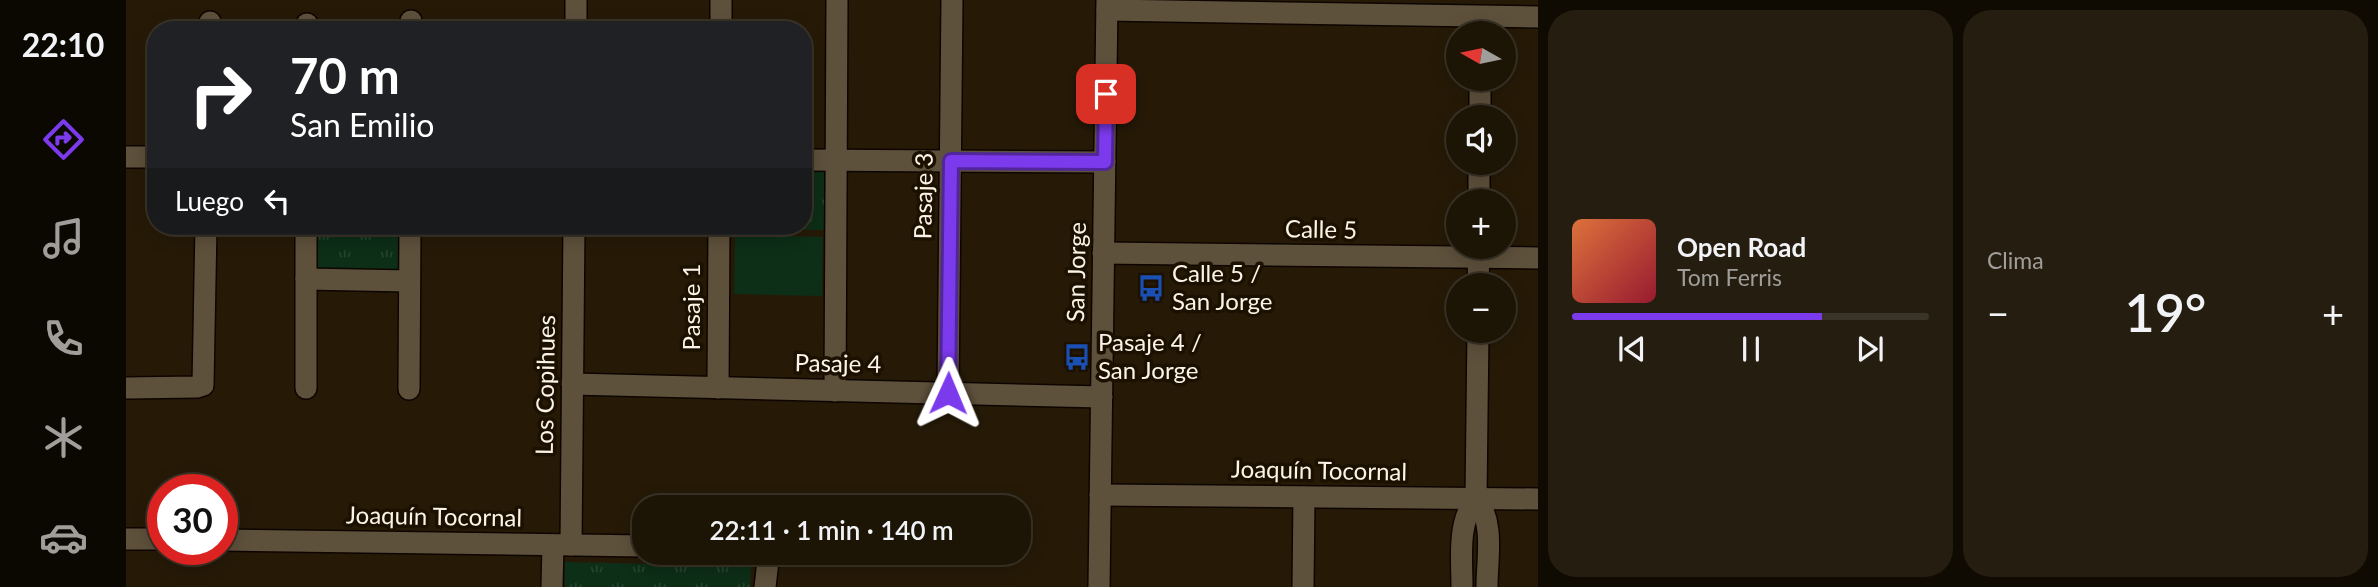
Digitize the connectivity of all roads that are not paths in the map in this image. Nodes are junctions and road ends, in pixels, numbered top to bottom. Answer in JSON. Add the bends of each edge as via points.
{"nodes":[{"id":1,"x":576,"y":0,"type":"edge"},
{"id":2,"x":721,"y":0,"type":"edge"},
{"id":3,"x":837,"y":0,"type":"edge"},
{"id":4,"x":952,"y":0,"type":"edge"},
{"id":5,"x":1107,"y":5,"type":"edge"},
{"id":6,"x":1481,"y":17,"type":"edge"},
{"id":7,"x":1538,"y":17,"type":"edge"},
{"id":8,"x":576,"y":21,"type":"edge"},
{"id":9,"x":721,"y":21,"type":"edge"},
{"id":10,"x":126,"y":157,"type":"edge"},
{"id":11,"x":147,"y":157,"type":"edge"},
{"id":12,"x":812,"y":160,"type":"edge"},
{"id":13,"x":836,"y":160,"type":"junction"},
{"id":14,"x":951,"y":161,"type":"junction"},
{"id":15,"x":1105,"y":162,"type":"junction"},
{"id":16,"x":206,"y":235,"type":"edge"},
{"id":17,"x":306,"y":235,"type":"edge"},
{"id":18,"x":410,"y":235,"type":"edge"},
{"id":19,"x":574,"y":235,"type":"edge"},
{"id":20,"x":719,"y":235,"type":"edge"},
{"id":21,"x":1446,"y":252,"type":"edge"},
{"id":22,"x":1104,"y":253,"type":"junction"},
{"id":23,"x":1516,"y":256,"type":"edge"},
{"id":24,"x":1538,"y":258,"type":"edge"},
{"id":25,"x":306,"y":279,"type":"junction"},
{"id":26,"x":409,"y":281,"type":"junction"},
{"id":27,"x":1478,"y":343,"type":"edge"},
{"id":28,"x":572,"y":384,"type":"junction"},
{"id":29,"x":126,"y":388,"type":"edge"},
{"id":30,"x":306,"y":388,"type":"dead end"},
{"id":31,"x":718,"y":388,"type":"junction"},
{"id":32,"x":409,"y":389,"type":"dead end"},
{"id":33,"x":835,"y":391,"type":"junction"},
{"id":34,"x":948,"y":393,"type":"junction"},
{"id":35,"x":1102,"y":397,"type":"junction"},
{"id":36,"x":1100,"y":495,"type":"junction"},
{"id":37,"x":1304,"y":497,"type":"junction"},
{"id":38,"x":1476,"y":498,"type":"junction"},
{"id":39,"x":1538,"y":499,"type":"edge"},
{"id":40,"x":126,"y":538,"type":"edge"},
{"id":41,"x":147,"y":539,"type":"edge"},
{"id":42,"x":238,"y":540,"type":"edge"},
{"id":43,"x":562,"y":545,"type":"junction"},
{"id":44,"x":632,"y":546,"type":"edge"},
{"id":45,"x":768,"y":565,"type":"edge"},
{"id":46,"x":552,"y":587,"type":"edge"},
{"id":47,"x":765,"y":587,"type":"edge"},
{"id":48,"x":1099,"y":587,"type":"edge"},
{"id":49,"x":1303,"y":587,"type":"edge"},
{"id":50,"x":1462,"y":587,"type":"edge"},
{"id":51,"x":1487,"y":587,"type":"edge"}],
"edges":[{"from":1,"to":8,"type":"street"},
{"from":2,"to":9,"type":"street"},
{"from":3,"to":13,"type":"street"},
{"from":4,"to":14,"type":"street","name":"Pasaje 3"},
{"from":5,"to":6,"type":"street"},
{"from":5,"to":15,"type":"street","name":"San Jorge"},
{"from":6,"to":7,"type":"street"},
{"from":10,"to":11,"type":"street"},
{"from":12,"to":13,"type":"street"},
{"from":13,"to":14,"type":"street"},
{"from":13,"to":33,"type":"street"},
{"from":14,"to":15,"type":"street"},
{"from":14,"to":34,"type":"street","name":"Pasaje 3"},
{"from":15,"to":22,"type":"street","name":"San Jorge"},
{"from":16,"to":29,"type":"street","via":[[203,385]]},
{"from":17,"to":25,"type":"street"},
{"from":18,"to":26,"type":"street"},
{"from":19,"to":28,"type":"street","name":"Los Copihues"},
{"from":20,"to":31,"type":"street","name":"Pasaje 1"},
{"from":21,"to":22,"type":"street","name":"Calle 5"},
{"from":22,"to":35,"type":"street","name":"San Jorge"},
{"from":23,"to":24,"type":"street","name":"Calle 5"},
{"from":25,"to":26,"type":"street"},
{"from":25,"to":30,"type":"street"},
{"from":26,"to":32,"type":"street"},
{"from":27,"to":38,"type":"street"},
{"from":28,"to":31,"type":"street","name":"Pasaje 4"},
{"from":28,"to":43,"type":"street","name":"Los Copihues"},
{"from":31,"to":33,"type":"street","name":"Pasaje 4"},
{"from":33,"to":34,"type":"street","name":"Pasaje 4"},
{"from":34,"to":35,"type":"street","name":"Pasaje 4"},
{"from":35,"to":36,"type":"street","name":"San Jorge"},
{"from":36,"to":37,"type":"street","name":"Joaquín Tocornal"},
{"from":36,"to":48,"type":"street","name":"San Jorge"},
{"from":37,"to":38,"type":"street","name":"Joaquín Tocornal"},
{"from":37,"to":49,"type":"street"},
{"from":38,"to":39,"type":"street","name":"Joaquín Tocornal"},
{"from":38,"to":50,"type":"street","via":[[1463,530]]},
{"from":38,"to":51,"type":"street","via":[[1487,520]]},
{"from":40,"to":41,"type":"street"},
{"from":42,"to":43,"type":"street","name":"Joaquín Tocornal"},
{"from":43,"to":44,"type":"street","name":"Joaquín Tocornal"},
{"from":43,"to":46,"type":"street","name":"Los Copihues"},
{"from":45,"to":47,"type":"street"}]}
